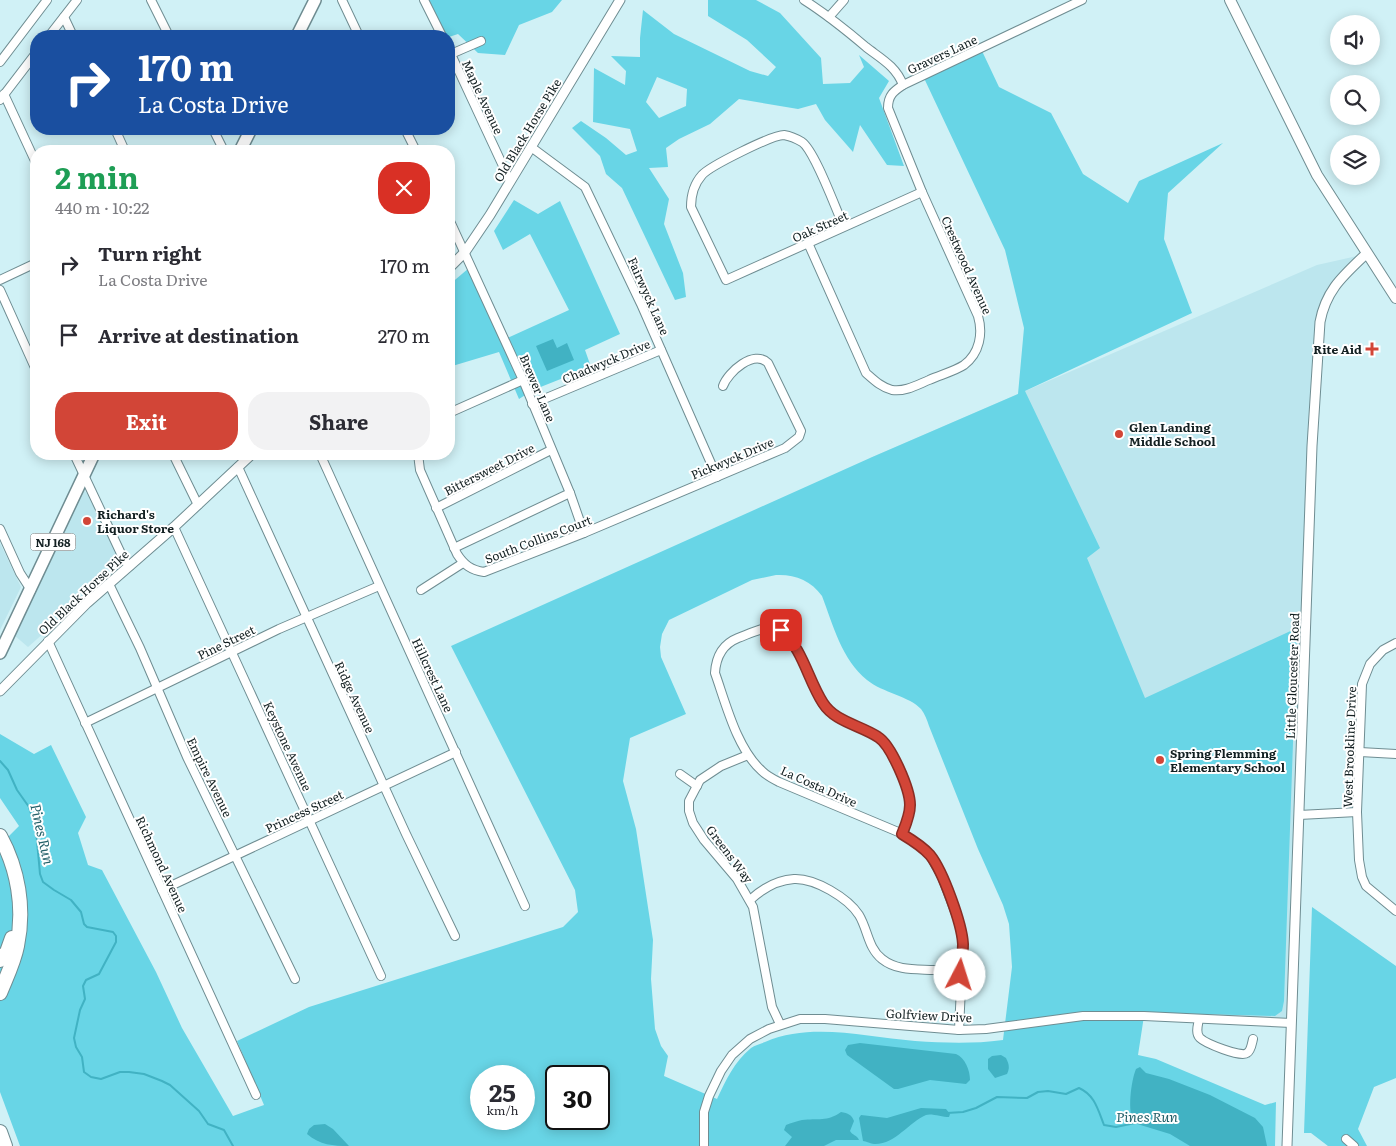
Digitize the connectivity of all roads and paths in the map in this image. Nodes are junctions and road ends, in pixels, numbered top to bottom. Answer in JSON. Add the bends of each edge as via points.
{"nodes":[{"id":1,"x":47,"y":0,"type":"edge"},
{"id":2,"x":77,"y":0,"type":"edge"},
{"id":3,"x":151,"y":0,"type":"edge"},
{"id":4,"x":315,"y":0,"type":"edge"},
{"id":5,"x":342,"y":0,"type":"edge"},
{"id":6,"x":424,"y":0,"type":"edge"},
{"id":7,"x":620,"y":0,"type":"edge"},
{"id":8,"x":804,"y":0,"type":"edge"},
{"id":9,"x":844,"y":0,"type":"edge"},
{"id":10,"x":1082,"y":0,"type":"edge"},
{"id":11,"x":1230,"y":0,"type":"edge"},
{"id":12,"x":829,"y":16,"type":"junction"},
{"id":13,"x":64,"y":17,"type":"junction"},
{"id":14,"x":54,"y":30,"type":"edge"},
{"id":15,"x":70,"y":30,"type":"edge"},
{"id":16,"x":166,"y":30,"type":"edge"},
{"id":17,"x":300,"y":30,"type":"edge"},
{"id":18,"x":357,"y":30,"type":"edge"},
{"id":19,"x":439,"y":30,"type":"edge"},
{"id":20,"x":481,"y":41,"type":"dead end"},
{"id":21,"x":455,"y":50,"type":"edge"},
{"id":22,"x":30,"y":61,"type":"edge"},
{"id":23,"x":0,"y":62,"type":"edge"},
{"id":24,"x":455,"y":63,"type":"edge"},
{"id":25,"x":903,"y":84,"type":"junction"},
{"id":26,"x":2,"y":97,"type":"edge"},
{"id":27,"x":531,"y":147,"type":"junction"},
{"id":28,"x":30,"y":151,"type":"edge"},
{"id":29,"x":510,"y":181,"type":"junction"},
{"id":30,"x":922,"y":192,"type":"junction"},
{"id":31,"x":844,"y":227,"type":"junction"},
{"id":32,"x":455,"y":231,"type":"edge"},
{"id":33,"x":808,"y":243,"type":"junction"},
{"id":34,"x":465,"y":252,"type":"junction"},
{"id":35,"x":1366,"y":254,"type":"junction"},
{"id":36,"x":455,"y":262,"type":"edge"},
{"id":37,"x":30,"y":265,"type":"edge"},
{"id":38,"x":0,"y":280,"type":"edge"},
{"id":39,"x":0,"y":290,"type":"edge"},
{"id":40,"x":1396,"y":298,"type":"edge"},
{"id":41,"x":661,"y":350,"type":"junction"},
{"id":42,"x":30,"y":357,"type":"edge"},
{"id":43,"x":523,"y":380,"type":"junction"},
{"id":44,"x":723,"y":386,"type":"dead end"},
{"id":45,"x":532,"y":404,"type":"junction"},
{"id":46,"x":455,"y":410,"type":"edge"},
{"id":47,"x":551,"y":450,"type":"junction"},
{"id":48,"x":77,"y":460,"type":"edge"},
{"id":49,"x":91,"y":460,"type":"edge"},
{"id":50,"x":176,"y":460,"type":"edge"},
{"id":51,"x":246,"y":460,"type":"edge"},
{"id":52,"x":323,"y":460,"type":"edge"},
{"id":53,"x":419,"y":460,"type":"edge"},
{"id":54,"x":238,"y":467,"type":"junction"},
{"id":55,"x":84,"y":476,"type":"junction"},
{"id":56,"x":717,"y":477,"type":"junction"},
{"id":57,"x":570,"y":493,"type":"junction"},
{"id":58,"x":668,"y":498,"type":"joint"},
{"id":59,"x":198,"y":504,"type":"junction"},
{"id":60,"x":436,"y":508,"type":"junction"},
{"id":61,"x":174,"y":526,"type":"junction"},
{"id":62,"x":0,"y":529,"type":"edge"},
{"id":63,"x":584,"y":534,"type":"junction"},
{"id":64,"x":454,"y":548,"type":"junction"},
{"id":65,"x":463,"y":563,"type":"junction"},
{"id":66,"x":130,"y":566,"type":"junction"},
{"id":67,"x":109,"y":584,"type":"junction"},
{"id":68,"x":379,"y":586,"type":"junction"},
{"id":69,"x":31,"y":590,"type":"junction"},
{"id":70,"x":421,"y":590,"type":"dead end"},
{"id":71,"x":306,"y":618,"type":"junction"},
{"id":72,"x":48,"y":641,"type":"junction"},
{"id":73,"x":1396,"y":643,"type":"edge"},
{"id":74,"x":232,"y":651,"type":"junction"},
{"id":75,"x":0,"y":653,"type":"edge"},
{"id":76,"x":157,"y":688,"type":"junction"},
{"id":77,"x":0,"y":691,"type":"edge"},
{"id":78,"x":85,"y":723,"type":"junction"},
{"id":79,"x":456,"y":752,"type":"junction"},
{"id":80,"x":1360,"y":752,"type":"junction"},
{"id":81,"x":1396,"y":754,"type":"edge"},
{"id":82,"x":748,"y":755,"type":"junction"},
{"id":83,"x":680,"y":774,"type":"dead end"},
{"id":84,"x":697,"y":786,"type":"junction"},
{"id":85,"x":384,"y":787,"type":"junction"},
{"id":86,"x":1357,"y":812,"type":"junction"},
{"id":87,"x":1299,"y":815,"type":"junction"},
{"id":88,"x":310,"y":820,"type":"junction"},
{"id":89,"x":902,"y":834,"type":"junction"},
{"id":90,"x":0,"y":836,"type":"edge"},
{"id":91,"x":0,"y":852,"type":"edge"},
{"id":92,"x":236,"y":856,"type":"junction"},
{"id":93,"x":162,"y":890,"type":"junction"},
{"id":94,"x":750,"y":900,"type":"junction"},
{"id":95,"x":525,"y":906,"type":"dead end"},
{"id":96,"x":1396,"y":911,"type":"edge"},
{"id":97,"x":455,"y":936,"type":"dead end"},
{"id":98,"x":0,"y":960,"type":"edge"},
{"id":99,"x":960,"y":975,"type":"junction"},
{"id":100,"x":381,"y":976,"type":"dead end"},
{"id":101,"x":294,"y":979,"type":"dead end"},
{"id":102,"x":0,"y":993,"type":"edge"},
{"id":103,"x":1199,"y":1019,"type":"junction"},
{"id":104,"x":1291,"y":1023,"type":"junction"},
{"id":105,"x":780,"y":1024,"type":"junction"},
{"id":106,"x":959,"y":1030,"type":"junction"},
{"id":107,"x":1254,"y":1039,"type":"dead end"},
{"id":108,"x":256,"y":1095,"type":"dead end"},
{"id":109,"x":0,"y":1132,"type":"edge"},
{"id":110,"x":1346,"y":1139,"type":"dead end"},
{"id":111,"x":5,"y":1146,"type":"edge"},
{"id":112,"x":704,"y":1146,"type":"edge"},
{"id":113,"x":1287,"y":1146,"type":"edge"},
{"id":114,"x":1354,"y":1146,"type":"edge"}],
"edges":[{"from":1,"to":23,"type":"street"},
{"from":2,"to":13,"type":"street"},
{"from":3,"to":16,"type":"street"},
{"from":4,"to":17,"type":"main road"},
{"from":5,"to":18,"type":"street"},
{"from":6,"to":19,"type":"street"},
{"from":7,"to":27,"type":"street","name":"Old Black Horse Pike"},
{"from":8,"to":12,"type":"street","name":"Gravers Lane"},
{"from":9,"to":12,"type":"street"},
{"from":10,"to":25,"type":"street","name":"Gravers Lane"},
{"from":11,"to":35,"type":"main road","via":[[1317,175]]},
{"from":12,"to":25,"type":"street","name":"Gravers Lane","via":[[890,65]]},
{"from":13,"to":14,"type":"street"},
{"from":13,"to":15,"type":"street"},
{"from":20,"to":21,"type":"street"},
{"from":22,"to":26,"type":"street"},
{"from":24,"to":29,"type":"street","name":"Maple Avenue"},
{"from":25,"to":30,"type":"street","name":"Crestwood Avenue","via":[[891,94],[888,108]]},
{"from":26,"to":28,"type":"street"},
{"from":27,"to":29,"type":"street","name":"Old Black Horse Pike"},
{"from":27,"to":41,"type":"street","name":"Fairwyck Lane","via":[[585,187]]},
{"from":29,"to":34,"type":"street","name":"Old Black Horse Pike"},
{"from":30,"to":31,"type":"street","name":"Oak Street"},
{"from":30,"to":33,"type":"street","name":"Crestwood Avenue","via":[[982,329],[974,355],[964,365],[908,389],[894,390],[881,386],[866,373]]},
{"from":31,"to":33,"type":"street","name":"Oak Street"},
{"from":31,"to":33,"type":"street","name":"Oak Street","via":[[814,159],[804,143],[793,137],[771,138],[702,175],[691,197],[691,207],[726,280]]},
{"from":32,"to":34,"type":"street","name":"Brewer Lane"},
{"from":34,"to":36,"type":"street","name":"Old Black Horse Pike"},
{"from":34,"to":43,"type":"street","name":"Brewer Lane"},
{"from":35,"to":40,"type":"main road"},
{"from":35,"to":87,"type":"street","name":"Little Gloucester Road","via":[[1338,280],[1322,310],[1320,322],[1312,446]]},
{"from":37,"to":38,"type":"street"},
{"from":39,"to":42,"type":"street"},
{"from":41,"to":45,"type":"street","name":"Chadwyck Drive"},
{"from":41,"to":56,"type":"street","name":"Fairwyck Lane"},
{"from":43,"to":45,"type":"street","name":"Brewer Lane"},
{"from":43,"to":46,"type":"street"},
{"from":44,"to":56,"type":"street","name":"Pickwyck Drive","via":[[729,374],[747,361],[762,358],[768,363],[801,431],[795,442],[785,448]]},
{"from":45,"to":47,"type":"street","name":"Brewer Lane"},
{"from":47,"to":57,"type":"street","name":"Brewer Lane"},
{"from":47,"to":60,"type":"street","name":"Bittersweet Drive"},
{"from":48,"to":55,"type":"street"},
{"from":49,"to":55,"type":"main road","number":"NJ 168"},
{"from":50,"to":59,"type":"street"},
{"from":51,"to":54,"type":"street","name":"Old Black Horse Pike"},
{"from":52,"to":68,"type":"street","name":"Hillcrest Lane"},
{"from":53,"to":60,"type":"street"},
{"from":54,"to":59,"type":"street","name":"Old Black Horse Pike"},
{"from":54,"to":71,"type":"street","name":"Ridge Avenue"},
{"from":55,"to":66,"type":"street","via":[[124,560]]},
{"from":55,"to":69,"type":"main road","number":"NJ 168"},
{"from":56,"to":58,"type":"street","name":"Pickwyck Drive"},
{"from":57,"to":63,"type":"street","name":"Brewer Lane"},
{"from":57,"to":64,"type":"street"},
{"from":58,"to":63,"type":"street","name":"South Collins Court"},
{"from":59,"to":61,"type":"street","name":"Old Black Horse Pike"},
{"from":60,"to":64,"type":"street"},
{"from":61,"to":66,"type":"street","name":"Old Black Horse Pike"},
{"from":61,"to":74,"type":"street","name":"Keystone Avenue"},
{"from":62,"to":69,"type":"street"},
{"from":63,"to":65,"type":"street","name":"South Collins Court","via":[[484,572]]},
{"from":64,"to":65,"type":"street"},
{"from":65,"to":70,"type":"street"},
{"from":66,"to":67,"type":"street","name":"Old Black Horse Pike"},
{"from":67,"to":72,"type":"street","name":"Old Black Horse Pike"},
{"from":67,"to":76,"type":"street","name":"Empire Avenue"},
{"from":68,"to":71,"type":"street","name":"Pine Street"},
{"from":68,"to":79,"type":"street","name":"Hillcrest Lane"},
{"from":69,"to":75,"type":"main road","number":"NJ 168"},
{"from":71,"to":74,"type":"street","name":"Pine Street"},
{"from":71,"to":85,"type":"street","name":"Ridge Avenue"},
{"from":72,"to":77,"type":"street","name":"Old Black Horse Pike"},
{"from":72,"to":78,"type":"street","name":"Richmond Avenue"},
{"from":73,"to":80,"type":"street","name":"West Brookline Drive","via":[[1383,650],[1370,664],[1362,684]]},
{"from":74,"to":76,"type":"street","name":"Pine Street"},
{"from":74,"to":88,"type":"street","name":"Keystone Avenue"},
{"from":76,"to":78,"type":"street","name":"Pine Street"},
{"from":76,"to":92,"type":"street","name":"Empire Avenue"},
{"from":78,"to":93,"type":"street","name":"Richmond Avenue"},
{"from":79,"to":85,"type":"street","name":"Princess Street"},
{"from":79,"to":95,"type":"street","name":"Hillcrest Lane"},
{"from":80,"to":81,"type":"street"},
{"from":80,"to":86,"type":"street","name":"West Brookline Drive"},
{"from":82,"to":84,"type":"street","name":"Greens Way","via":[[721,766],[700,780]]},
{"from":82,"to":89,"type":"street","name":"La Costa Drive","via":[[762,772],[779,782]]},
{"from":82,"to":89,"type":"street","name":"La Costa Drive","via":[[715,673],[716,664],[720,651],[730,641],[773,628],[788,636],[823,704],[831,713],[879,737],[888,747],[900,770],[910,802],[910,815]]},
{"from":83,"to":84,"type":"street"},
{"from":84,"to":94,"type":"street","name":"Greens Way","via":[[689,801],[693,823]]},
{"from":85,"to":88,"type":"street","name":"Princess Street"},
{"from":85,"to":97,"type":"street","name":"Ridge Avenue"},
{"from":86,"to":87,"type":"street"},
{"from":86,"to":96,"type":"street","name":"West Brookline Drive","via":[[1362,877],[1366,886]]},
{"from":87,"to":104,"type":"street","name":"Little Gloucester Road"},
{"from":88,"to":92,"type":"street","name":"Princess Street"},
{"from":88,"to":100,"type":"street","name":"Keystone Avenue"},
{"from":89,"to":99,"type":"street","name":"La Costa Drive","via":[[924,849],[942,877],[960,925],[963,944]]},
{"from":90,"to":102,"type":"highway","via":[[18,886],[21,925],[17,947]]},
{"from":91,"to":98,"type":"highway","via":[[7,871],[14,919],[10,945]]},
{"from":92,"to":93,"type":"street","name":"Princess Street"},
{"from":92,"to":101,"type":"street","name":"Empire Avenue"},
{"from":93,"to":108,"type":"street","name":"Richmond Avenue"},
{"from":94,"to":99,"type":"street","via":[[768,886],[794,879],[819,885],[849,902],[883,960],[907,969]]},
{"from":94,"to":105,"type":"street","name":"Greens Way","via":[[772,1007]]},
{"from":99,"to":106,"type":"street","name":"La Costa Drive"},
{"from":103,"to":104,"type":"street","name":"Golfview Drive"},
{"from":103,"to":106,"type":"street","name":"Golfview Drive","via":[[1076,1016]]},
{"from":103,"to":107,"type":"street","via":[[1199,1036],[1218,1047],[1245,1054]]},
{"from":104,"to":113,"type":"street","name":"Little Gloucester Road"},
{"from":105,"to":106,"type":"street","name":"Golfview Drive","via":[[800,1019],[825,1019]]},
{"from":105,"to":112,"type":"street","name":"Golfview Drive","via":[[750,1039],[732,1055],[722,1070],[704,1112]]},
{"from":109,"to":111,"type":"highway"},
{"from":110,"to":114,"type":"street"}]}
